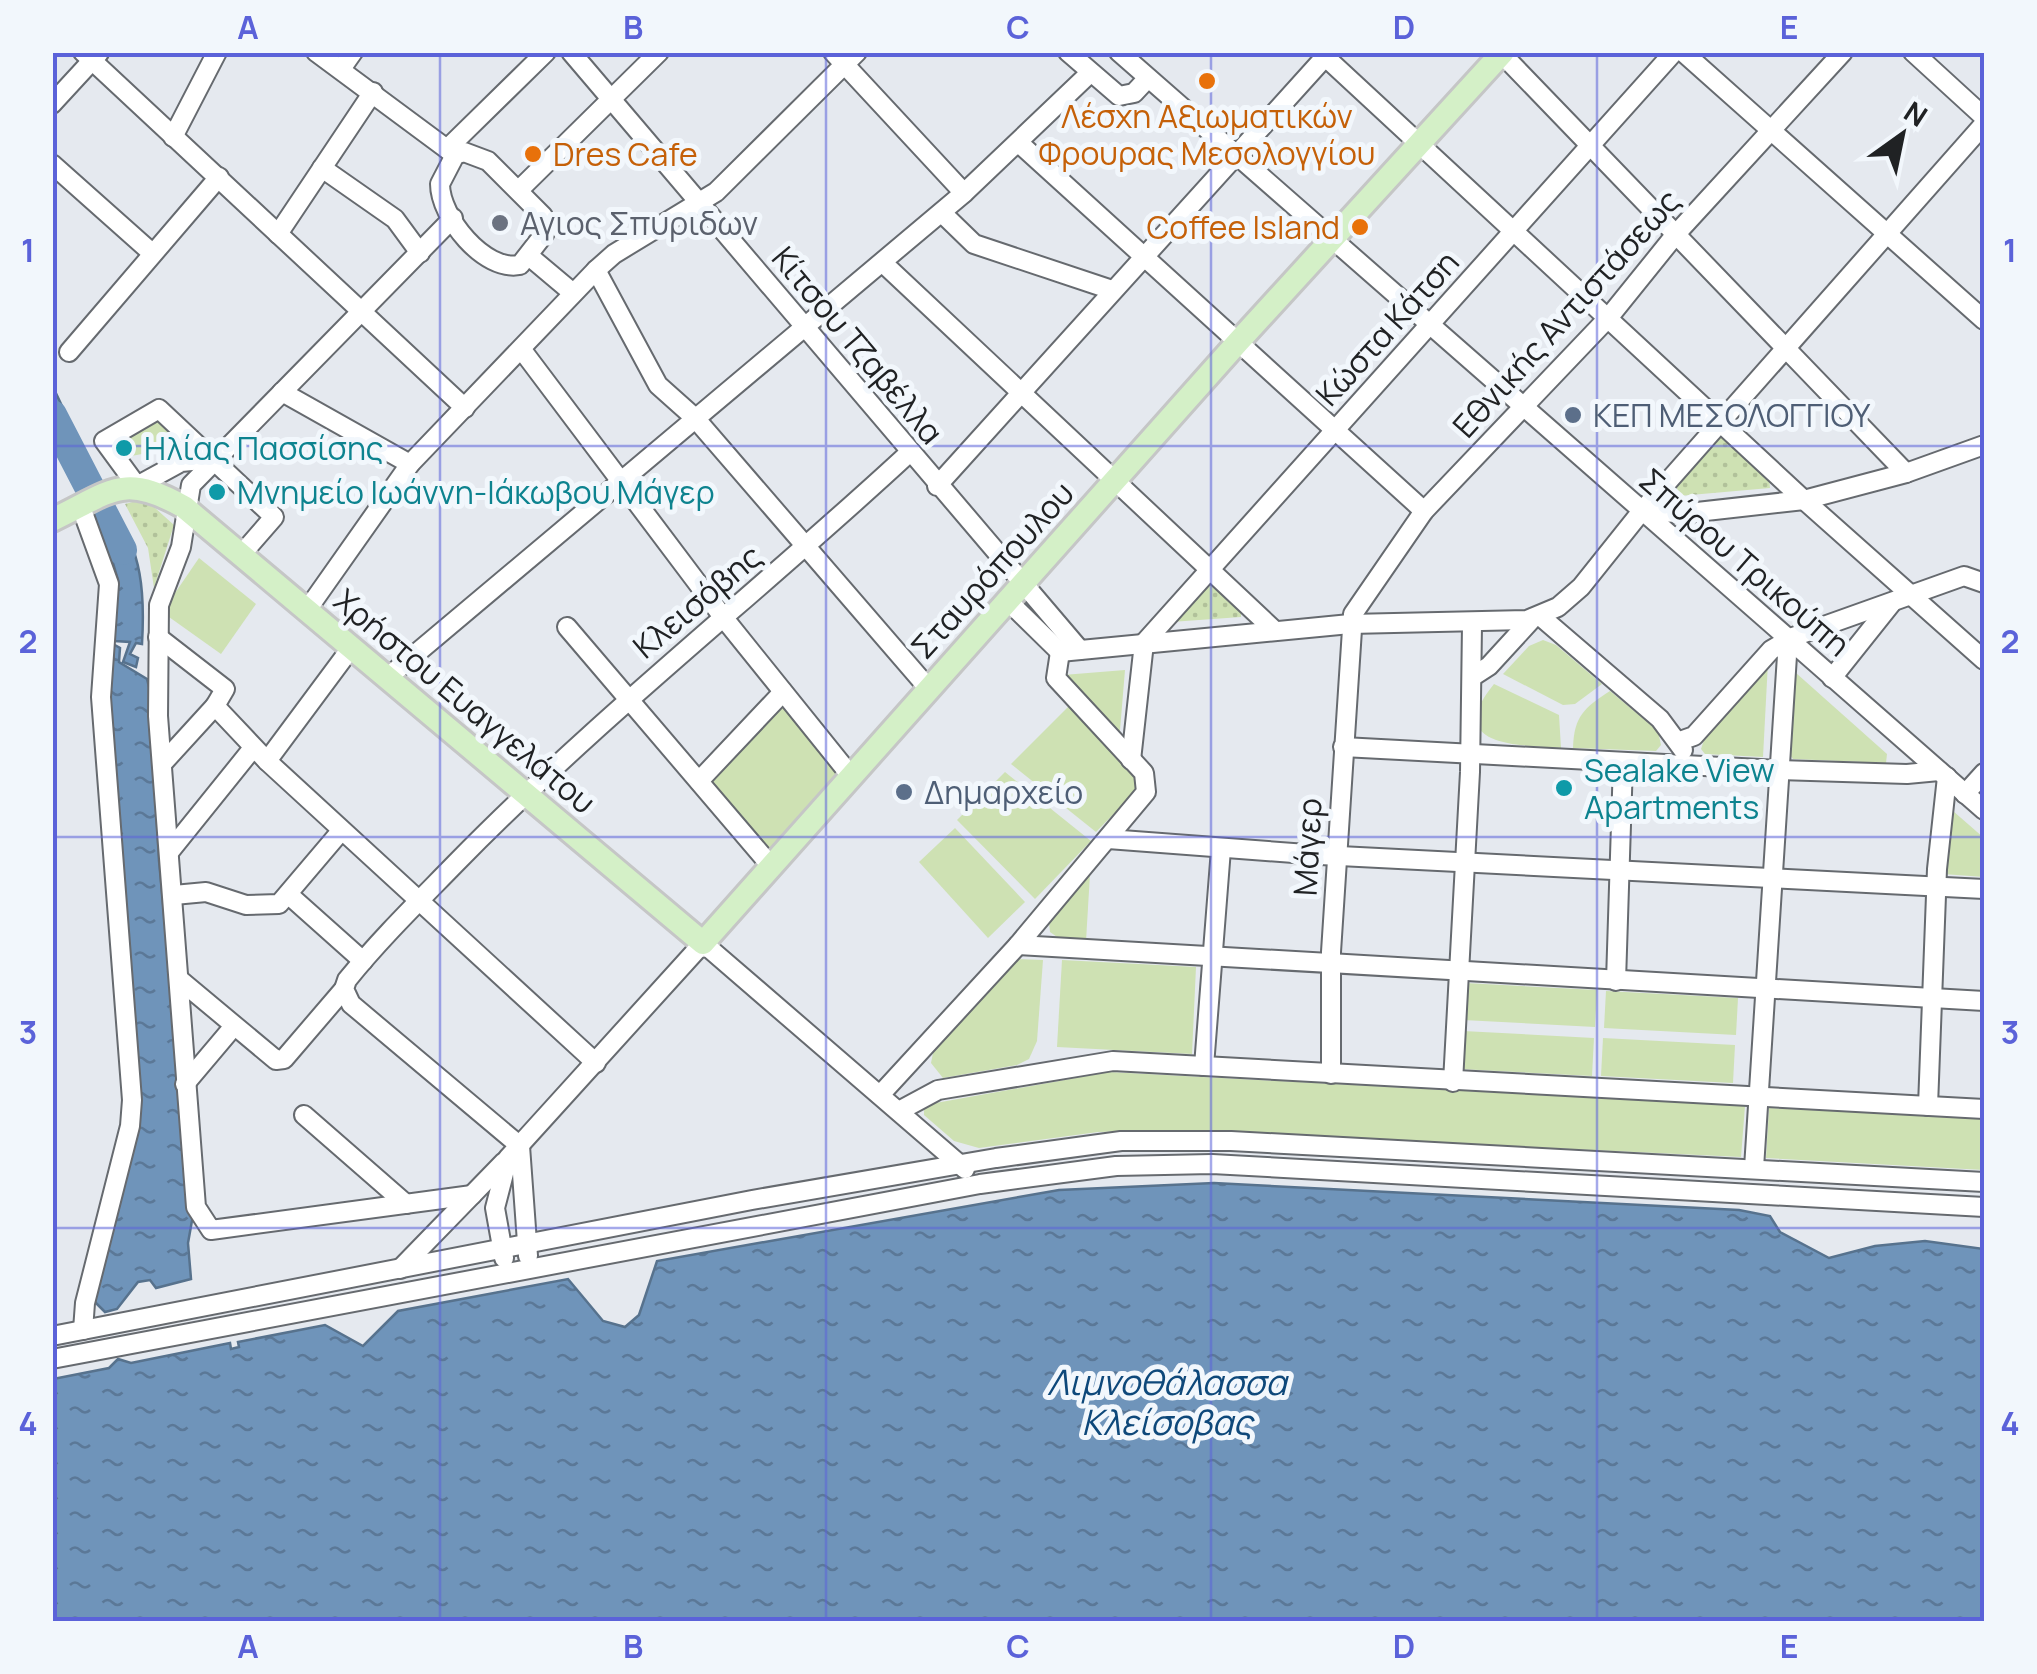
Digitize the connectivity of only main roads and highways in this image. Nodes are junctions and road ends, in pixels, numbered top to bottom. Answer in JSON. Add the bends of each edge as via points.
{"nodes":[{"id":1,"x":1502,"y":53,"type":"edge"},
{"id":2,"x":52,"y":520,"type":"edge"},
{"id":3,"x":703,"y":943,"type":"joint"}],
"edges":[{"from":1,"to":3,"type":"main road","name":"Σταυρόπουλου"},
{"from":2,"to":3,"type":"main road","name":"Χρήστου Ευαγγελάτου","via":[[128,487],[184,507]]}]}
